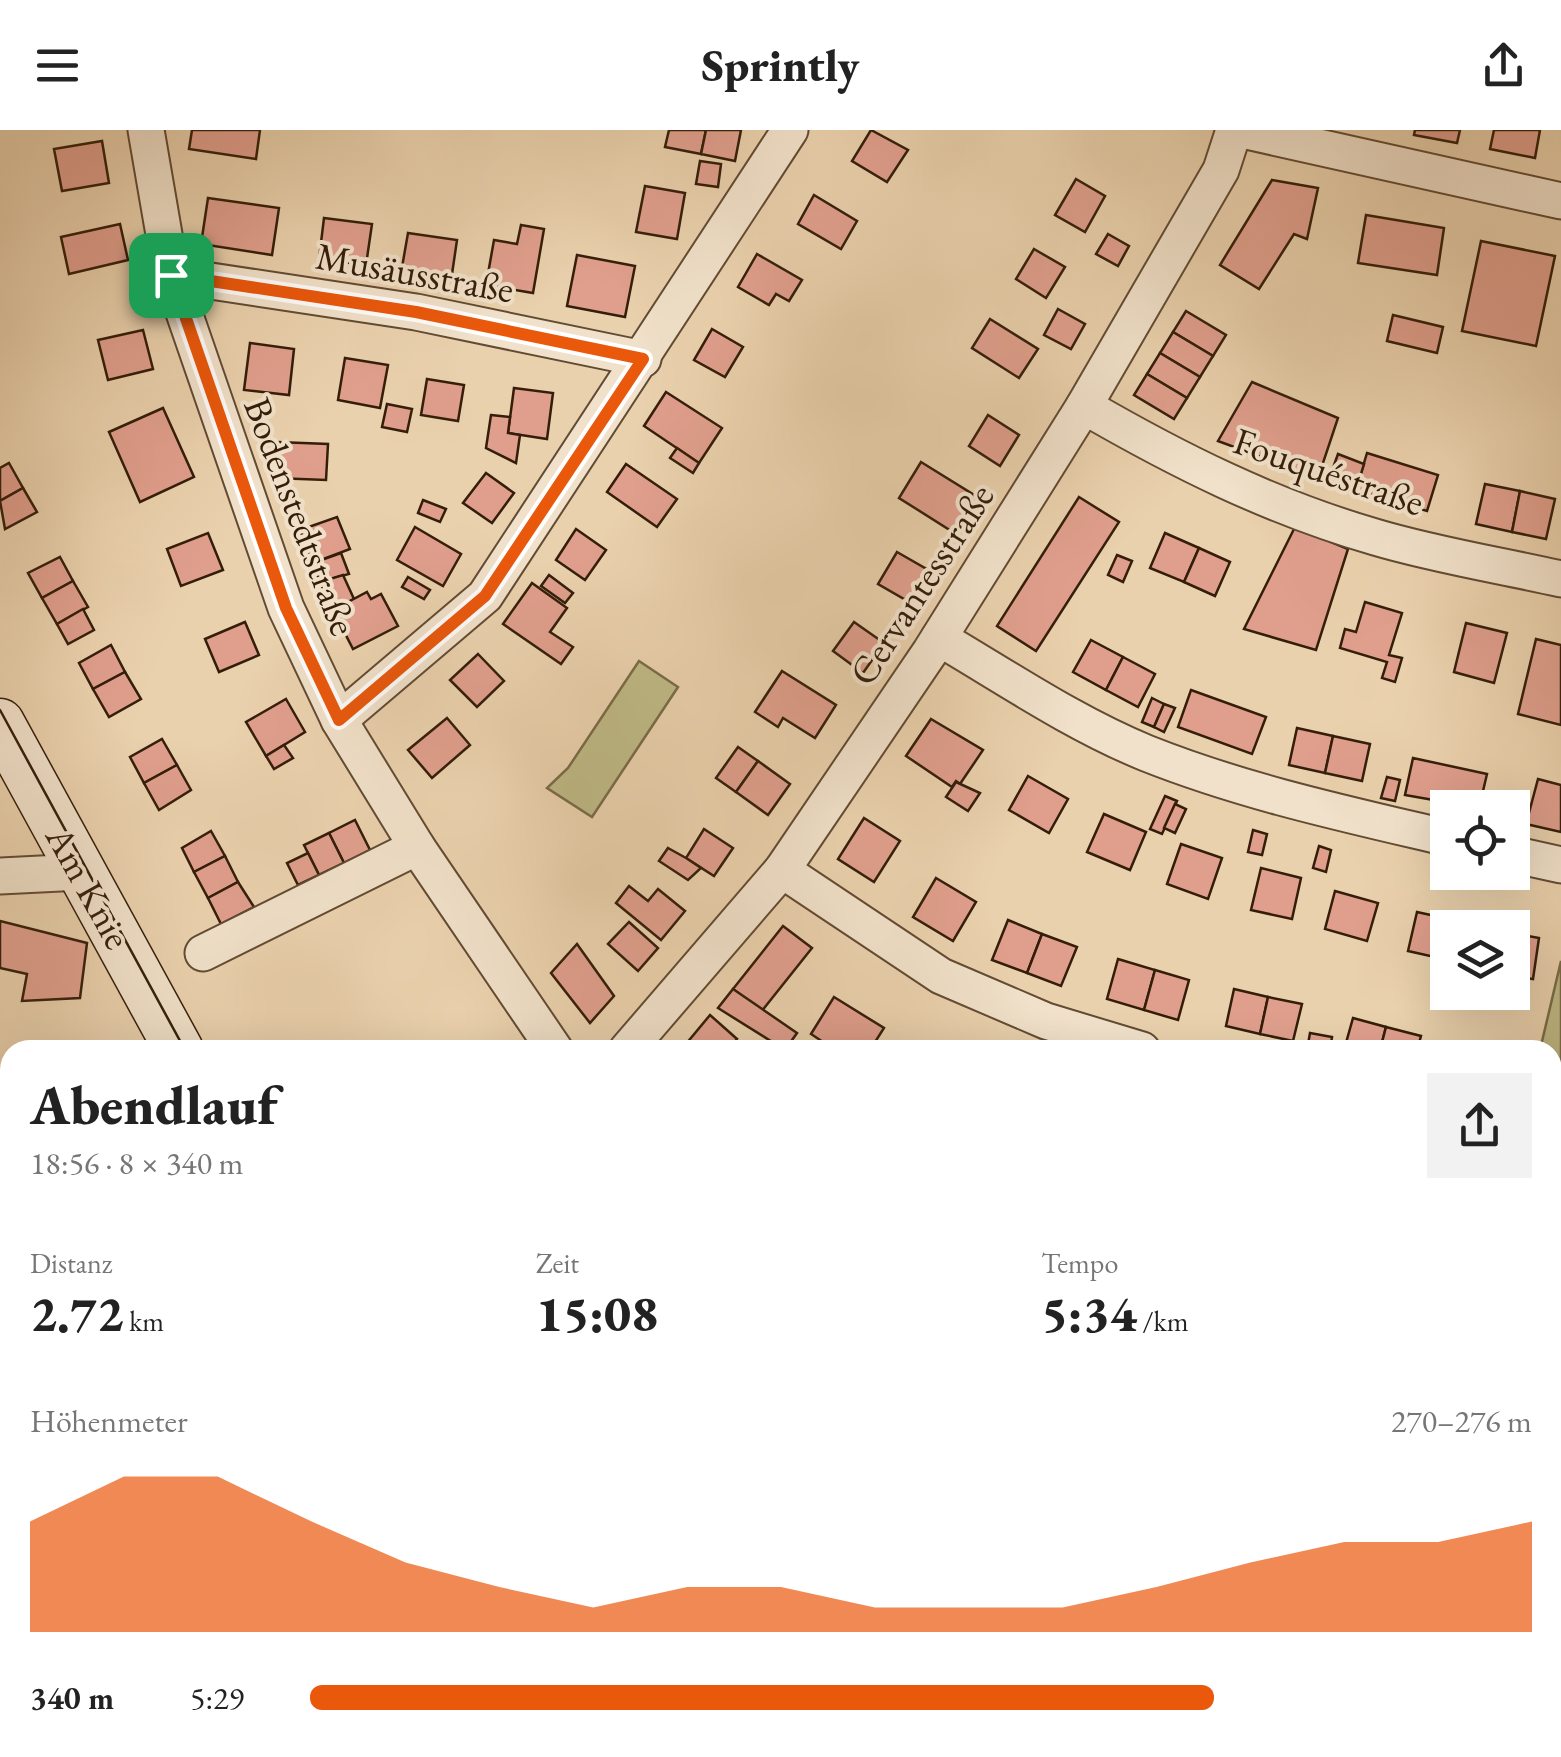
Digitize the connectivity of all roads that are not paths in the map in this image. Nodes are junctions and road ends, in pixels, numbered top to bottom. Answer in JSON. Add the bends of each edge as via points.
{"nodes":[{"id":1,"x":146,"y":130,"type":"edge"},
{"id":2,"x":790,"y":130,"type":"edge"},
{"id":3,"x":1234,"y":130,"type":"edge"},
{"id":4,"x":1242,"y":130,"type":"edge"},
{"id":5,"x":1561,"y":201,"type":"edge"},
{"id":6,"x":171,"y":275,"type":"junction"},
{"id":7,"x":643,"y":359,"type":"junction"},
{"id":8,"x":1084,"y":406,"type":"junction"},
{"id":9,"x":1561,"y":579,"type":"edge"},
{"id":10,"x":939,"y":638,"type":"junction"},
{"id":11,"x":339,"y":720,"type":"junction"},
{"id":12,"x":0,"y":723,"type":"edge"},
{"id":13,"x":1430,"y":834,"type":"edge"},
{"id":14,"x":417,"y":847,"type":"junction"},
{"id":15,"x":1530,"y":858,"type":"edge"},
{"id":16,"x":1561,"y":865,"type":"edge"},
{"id":17,"x":782,"y":870,"type":"junction"},
{"id":18,"x":81,"y":872,"type":"junction"},
{"id":19,"x":0,"y":876,"type":"edge"},
{"id":20,"x":202,"y":953,"type":"dead end"},
{"id":21,"x":173,"y":1040,"type":"edge"},
{"id":22,"x":548,"y":1040,"type":"edge"},
{"id":23,"x":636,"y":1040,"type":"edge"},
{"id":24,"x":1109,"y":1040,"type":"edge"}],
"edges":[{"from":1,"to":6,"type":"street","name":"Bodenstedtstraße"},
{"from":2,"to":7,"type":"street"},
{"from":3,"to":8,"type":"street","name":"Cervantesstraße","via":[[1220,170]]},
{"from":4,"to":5,"type":"street"},
{"from":6,"to":7,"type":"street","name":"Musäusstraße","via":[[416,312]]},
{"from":6,"to":11,"type":"street","name":"Bodenstedtstraße","via":[[286,608]]},
{"from":7,"to":11,"type":"street","via":[[485,596]]},
{"from":8,"to":9,"type":"street","name":"Fouquéstraße","via":[[1190,467],[1279,505],[1376,538]]},
{"from":8,"to":10,"type":"street","name":"Cervantesstraße"},
{"from":10,"to":13,"type":"street","via":[[1144,752],[1242,788]]},
{"from":10,"to":17,"type":"street","name":"Cervantesstraße"},
{"from":11,"to":14,"type":"street","name":"Bodenstedtstraße"},
{"from":12,"to":18,"type":"main road","name":"Am Knie"},
{"from":14,"to":20,"type":"street"},
{"from":14,"to":22,"type":"street","name":"Bodenstedtstraße"},
{"from":15,"to":16,"type":"street"},
{"from":17,"to":23,"type":"street","name":"Cervantesstraße"},
{"from":17,"to":24,"type":"street","via":[[941,976]]},
{"from":18,"to":19,"type":"street"},
{"from":18,"to":21,"type":"main road","name":"Am Knie"}]}
